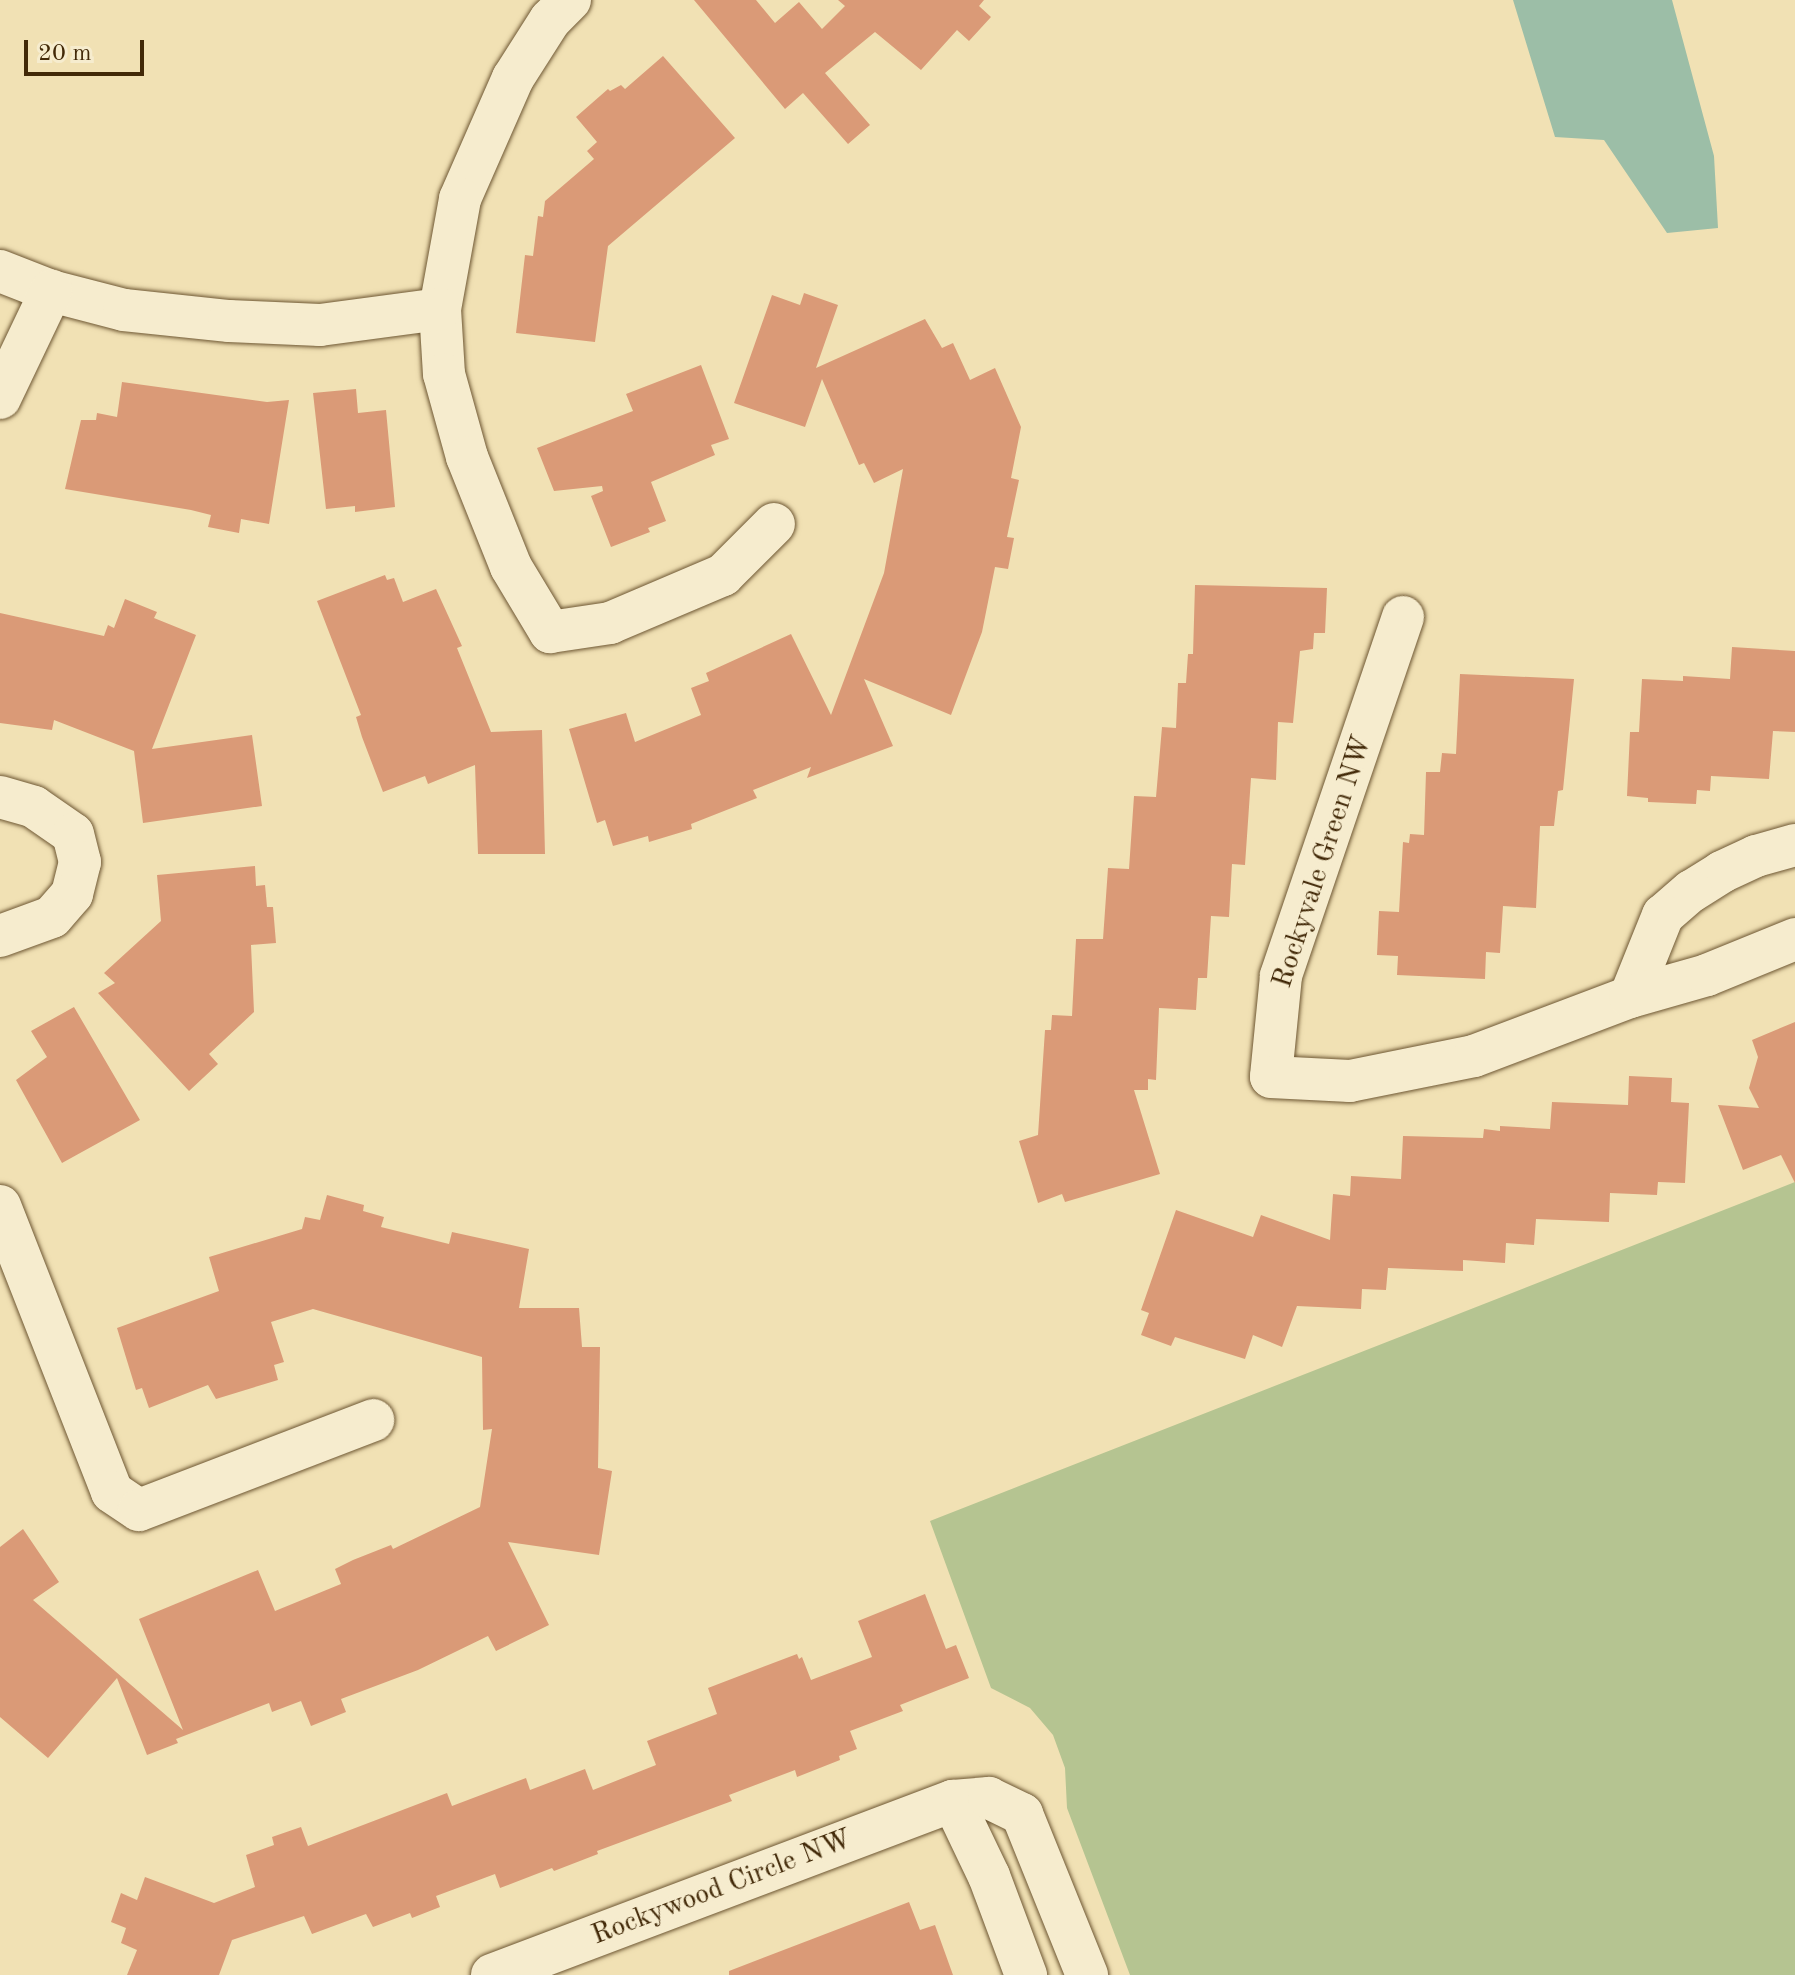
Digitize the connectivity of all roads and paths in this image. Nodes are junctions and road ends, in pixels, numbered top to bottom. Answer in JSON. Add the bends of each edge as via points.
{"nodes":[{"id":1,"x":570,"y":0,"type":"edge"},
{"id":2,"x":0,"y":271,"type":"edge"},
{"id":3,"x":51,"y":291,"type":"junction"},
{"id":4,"x":440,"y":309,"type":"junction"},
{"id":5,"x":0,"y":398,"type":"edge"},
{"id":6,"x":774,"y":524,"type":"dead end"},
{"id":7,"x":1403,"y":617,"type":"dead end"},
{"id":8,"x":0,"y":797,"type":"edge"},
{"id":9,"x":1795,"y":845,"type":"edge"},
{"id":10,"x":0,"y":936,"type":"edge"},
{"id":11,"x":1795,"y":939,"type":"edge"},
{"id":12,"x":1630,"y":997,"type":"junction"},
{"id":13,"x":0,"y":1206,"type":"edge"},
{"id":14,"x":373,"y":1420,"type":"dead end"},
{"id":15,"x":953,"y":1801,"type":"junction"},
{"id":16,"x":492,"y":1975,"type":"edge"},
{"id":17,"x":1026,"y":1975,"type":"edge"},
{"id":18,"x":1087,"y":1975,"type":"edge"}],
"edges":[{"from":1,"to":4,"type":"street","via":[[550,20],[513,78],[482,143],[460,199]]},
{"from":2,"to":3,"type":"street"},
{"from":3,"to":4,"type":"street","via":[[124,310],[229,321],[320,325]]},
{"from":3,"to":5,"type":"street"},
{"from":4,"to":6,"type":"street","via":[[444,374],[467,457],[511,567],[550,632],[610,623],[723,575]]},
{"from":7,"to":12,"type":"street","name":"Rockyvale Green NW","via":[[1281,976],[1271,1077],[1350,1081],[1474,1056]]},
{"from":8,"to":10,"type":"street","via":[[34,807],[73,834],[80,862],[72,894],[52,917]]},
{"from":9,"to":12,"type":"street","via":[[1722,872],[1663,915]]},
{"from":11,"to":12,"type":"street","name":"Rockyvale Green NW","via":[[1707,975]]},
{"from":13,"to":14,"type":"street","via":[[112,1492],[139,1510]]},
{"from":15,"to":16,"type":"street","name":"Rockywood Circle NW"},
{"from":15,"to":17,"type":"street","via":[[989,1876]]},
{"from":15,"to":18,"type":"street","name":"Rockywood Circle NW","via":[[989,1798],[1022,1814]]}]}
